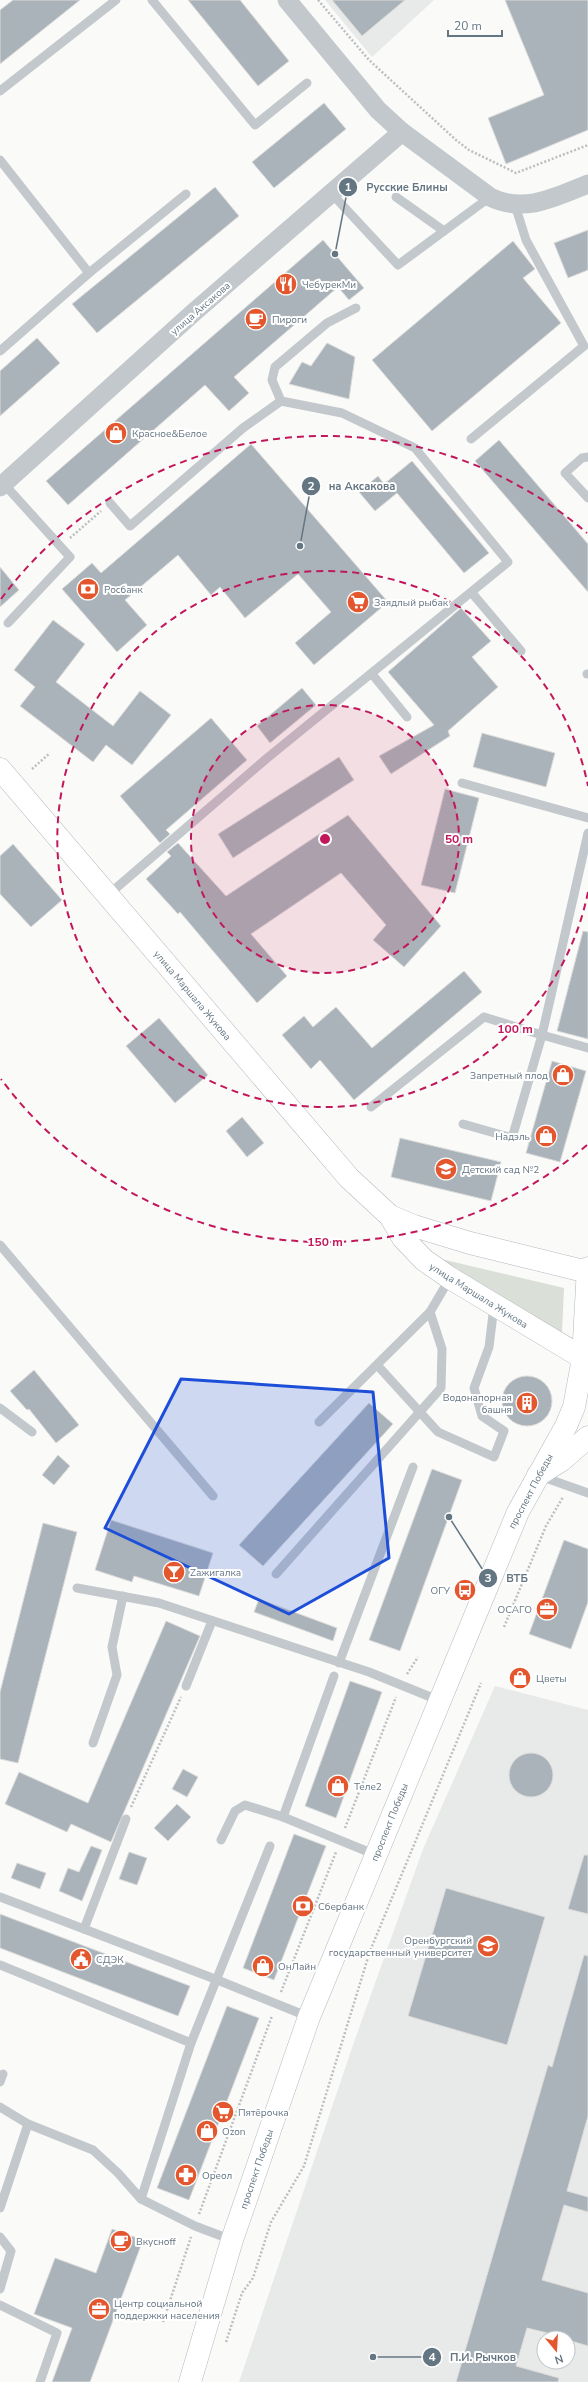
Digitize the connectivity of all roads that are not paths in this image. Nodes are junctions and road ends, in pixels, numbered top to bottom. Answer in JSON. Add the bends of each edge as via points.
{"nodes":[{"id":1,"x":116,"y":0,"type":"edge"},
{"id":2,"x":152,"y":0,"type":"edge"},
{"id":3,"x":287,"y":0,"type":"edge"},
{"id":4,"x":307,"y":83,"type":"dead end"},
{"id":5,"x":0,"y":92,"type":"edge"},
{"id":6,"x":402,"y":132,"type":"junction"},
{"id":7,"x":0,"y":160,"type":"edge"},
{"id":8,"x":588,"y":184,"type":"edge"},
{"id":9,"x":186,"y":194,"type":"dead end"},
{"id":10,"x":332,"y":194,"type":"junction"},
{"id":11,"x":490,"y":196,"type":"junction"},
{"id":12,"x":396,"y":197,"type":"dead end"},
{"id":13,"x":515,"y":205,"type":"junction"},
{"id":14,"x":444,"y":231,"type":"junction"},
{"id":15,"x":89,"y":273,"type":"junction"},
{"id":16,"x":356,"y":308,"type":"dead end"},
{"id":17,"x":0,"y":351,"type":"edge"},
{"id":18,"x":281,"y":401,"type":"junction"},
{"id":19,"x":471,"y":439,"type":"dead end"},
{"id":20,"x":588,"y":457,"type":"edge"},
{"id":21,"x":2,"y":485,"type":"edge"},
{"id":22,"x":588,"y":498,"type":"edge"},
{"id":23,"x":110,"y":503,"type":"road end"},
{"id":24,"x":472,"y":592,"type":"junction"},
{"id":25,"x":8,"y":623,"type":"dead end"},
{"id":26,"x":522,"y":650,"type":"dead end"},
{"id":27,"x":372,"y":674,"type":"junction"},
{"id":28,"x":407,"y":717,"type":"dead end"},
{"id":29,"x":0,"y":769,"type":"edge"},
{"id":30,"x":462,"y":783,"type":"dead end"},
{"id":31,"x":588,"y":818,"type":"edge"},
{"id":32,"x":588,"y":834,"type":"edge"},
{"id":33,"x":108,"y":895,"type":"junction"},
{"id":34,"x":542,"y":1036,"type":"junction"},
{"id":35,"x":588,"y":1048,"type":"edge"},
{"id":36,"x":371,"y":1107,"type":"dead end"},
{"id":37,"x":463,"y":1124,"type":"dead end"},
{"id":38,"x":390,"y":1216,"type":"junction"},
{"id":39,"x":0,"y":1245,"type":"edge"},
{"id":40,"x":588,"y":1270,"type":"edge"},
{"id":41,"x":450,"y":1278,"type":"junction"},
{"id":42,"x":494,"y":1306,"type":"junction"},
{"id":43,"x":430,"y":1312,"type":"junction"},
{"id":44,"x":586,"y":1356,"type":"edge"},
{"id":45,"x":378,"y":1366,"type":"junction"},
{"id":46,"x":0,"y":1408,"type":"edge"},
{"id":47,"x":420,"y":1412,"type":"junction"},
{"id":48,"x":319,"y":1422,"type":"dead end"},
{"id":49,"x":32,"y":1432,"type":"dead end"},
{"id":50,"x":588,"y":1437,"type":"edge"},
{"id":51,"x":413,"y":1467,"type":"dead end"},
{"id":52,"x":538,"y":1475,"type":"junction"},
{"id":53,"x":588,"y":1493,"type":"edge"},
{"id":54,"x":212,"y":1496,"type":"dead end"},
{"id":55,"x":276,"y":1574,"type":"dead end"},
{"id":56,"x":77,"y":1588,"type":"dead end"},
{"id":57,"x":123,"y":1596,"type":"junction"},
{"id":58,"x":212,"y":1621,"type":"junction"},
{"id":59,"x":339,"y":1663,"type":"junction"},
{"id":60,"x":334,"y":1676,"type":"dead end"},
{"id":61,"x":186,"y":1686,"type":"road end"},
{"id":62,"x":438,"y":1700,"type":"junction"},
{"id":63,"x":93,"y":1743,"type":"dead end"},
{"id":64,"x":283,"y":1817,"type":"junction"},
{"id":65,"x":126,"y":1819,"type":"road end"},
{"id":66,"x":221,"y":1840,"type":"dead end"},
{"id":67,"x":270,"y":1846,"type":"dead end"},
{"id":68,"x":376,"y":1855,"type":"junction"},
{"id":69,"x":0,"y":1897,"type":"edge"},
{"id":70,"x":84,"y":1928,"type":"junction"},
{"id":71,"x":0,"y":1966,"type":"edge"},
{"id":72,"x":215,"y":1979,"type":"junction"},
{"id":73,"x":309,"y":2017,"type":"junction"},
{"id":74,"x":191,"y":2043,"type":"junction"},
{"id":75,"x":0,"y":2107,"type":"edge"},
{"id":76,"x":28,"y":2124,"type":"junction"},
{"id":77,"x":141,"y":2199,"type":"junction"},
{"id":78,"x":0,"y":2208,"type":"edge"},
{"id":79,"x":0,"y":2237,"type":"edge"},
{"id":80,"x":232,"y":2240,"type":"junction"},
{"id":81,"x":0,"y":2289,"type":"edge"},
{"id":82,"x":0,"y":2305,"type":"edge"},
{"id":83,"x":40,"y":2382,"type":"edge"},
{"id":84,"x":190,"y":2382,"type":"edge"}],
"edges":[{"from":1,"to":5,"type":"lane"},
{"from":2,"to":4,"type":"lane","via":[[255,125]]},
{"from":3,"to":6,"type":"street","via":[[378,110]]},
{"from":6,"to":10,"type":"street","name":"улица Аксакова"},
{"from":6,"to":11,"type":"street"},
{"from":7,"to":15,"type":"lane"},
{"from":8,"to":13,"type":"street","via":[[548,200]]},
{"from":9,"to":15,"type":"lane"},
{"from":10,"to":14,"type":"lane","via":[[398,265]]},
{"from":10,"to":21,"type":"street","name":"улица Аксакова","via":[[193,313]]},
{"from":11,"to":13,"type":"street","via":[[502,203]]},
{"from":11,"to":14,"type":"lane"},
{"from":12,"to":14,"type":"lane"},
{"from":13,"to":19,"type":"lane","via":[[526,240],[584,346]]},
{"from":15,"to":17,"type":"lane"},
{"from":16,"to":18,"type":"lane","via":[[327,323],[275,367],[272,380]]},
{"from":18,"to":23,"type":"lane","via":[[243,428],[130,526]]},
{"from":18,"to":24,"type":"lane","via":[[342,413],[415,448],[508,562]]},
{"from":20,"to":22,"type":"lane","via":[[582,458],[565,473]]},
{"from":21,"to":25,"type":"lane","via":[[70,557]]},
{"from":24,"to":26,"type":"lane"},
{"from":24,"to":27,"type":"lane"},
{"from":27,"to":28,"type":"lane"},
{"from":27,"to":33,"type":"lane","via":[[266,759]]},
{"from":29,"to":33,"type":"main road","name":"улица Маршала Жукова"},
{"from":30,"to":31,"type":"lane"},
{"from":32,"to":34,"type":"lane"},
{"from":33,"to":38,"type":"main road","name":"улица Маршала Жукова","via":[[349,1178]]},
{"from":34,"to":35,"type":"lane"},
{"from":34,"to":36,"type":"lane","via":[[484,1017]]},
{"from":34,"to":37,"type":"lane","via":[[512,1138]]},
{"from":38,"to":40,"type":"main road","name":"улица Маршала Жукова","via":[[470,1243]]},
{"from":38,"to":41,"type":"main road","name":"улица Маршала Жукова","via":[[403,1238],[424,1260]]},
{"from":39,"to":54,"type":"lane"},
{"from":40,"to":44,"type":"main road","name":"проспект Победы"},
{"from":41,"to":42,"type":"main road","name":"улица Маршала Жукова"},
{"from":41,"to":43,"type":"lane"},
{"from":42,"to":44,"type":"main road","name":"улица Маршала Жукова"},
{"from":42,"to":47,"type":"lane","via":[[489,1347],[474,1388],[482,1416],[504,1431],[494,1457],[438,1432]]},
{"from":43,"to":45,"type":"lane"},
{"from":43,"to":47,"type":"lane","via":[[442,1349],[441,1388]]},
{"from":44,"to":52,"type":"main road","name":"проспект Победы","via":[[574,1407]]},
{"from":45,"to":47,"type":"lane"},
{"from":45,"to":48,"type":"lane"},
{"from":46,"to":49,"type":"lane"},
{"from":47,"to":55,"type":"lane"},
{"from":50,"to":52,"type":"main road","via":[[562,1460]]},
{"from":51,"to":59,"type":"lane"},
{"from":52,"to":53,"type":"lane"},
{"from":52,"to":62,"type":"main road","name":"проспект Победы","via":[[518,1512]]},
{"from":56,"to":57,"type":"lane"},
{"from":57,"to":58,"type":"lane","via":[[159,1603]]},
{"from":57,"to":63,"type":"lane","via":[[112,1647],[117,1675]]},
{"from":58,"to":59,"type":"lane"},
{"from":58,"to":61,"type":"lane"},
{"from":59,"to":62,"type":"lane","via":[[401,1684]]},
{"from":60,"to":64,"type":"lane"},
{"from":62,"to":68,"type":"main road","name":"проспект Победы"},
{"from":64,"to":66,"type":"lane","via":[[245,1805],[235,1811]]},
{"from":64,"to":68,"type":"lane"},
{"from":65,"to":70,"type":"lane"},
{"from":67,"to":72,"type":"lane"},
{"from":68,"to":73,"type":"main road","name":"проспект Победы"},
{"from":69,"to":70,"type":"lane"},
{"from":70,"to":72,"type":"lane"},
{"from":71,"to":74,"type":"lane"},
{"from":72,"to":73,"type":"lane"},
{"from":72,"to":74,"type":"lane"},
{"from":73,"to":80,"type":"main road","name":"проспект Победы"},
{"from":74,"to":77,"type":"lane"},
{"from":75,"to":76,"type":"lane"},
{"from":76,"to":77,"type":"lane","via":[[93,2150]]},
{"from":76,"to":78,"type":"lane"},
{"from":77,"to":80,"type":"lane","via":[[195,2226]]},
{"from":79,"to":81,"type":"lane","via":[[11,2252]]},
{"from":80,"to":84,"type":"main road","name":"проспект Победы"},
{"from":82,"to":83,"type":"lane","via":[[57,2332]]}]}
